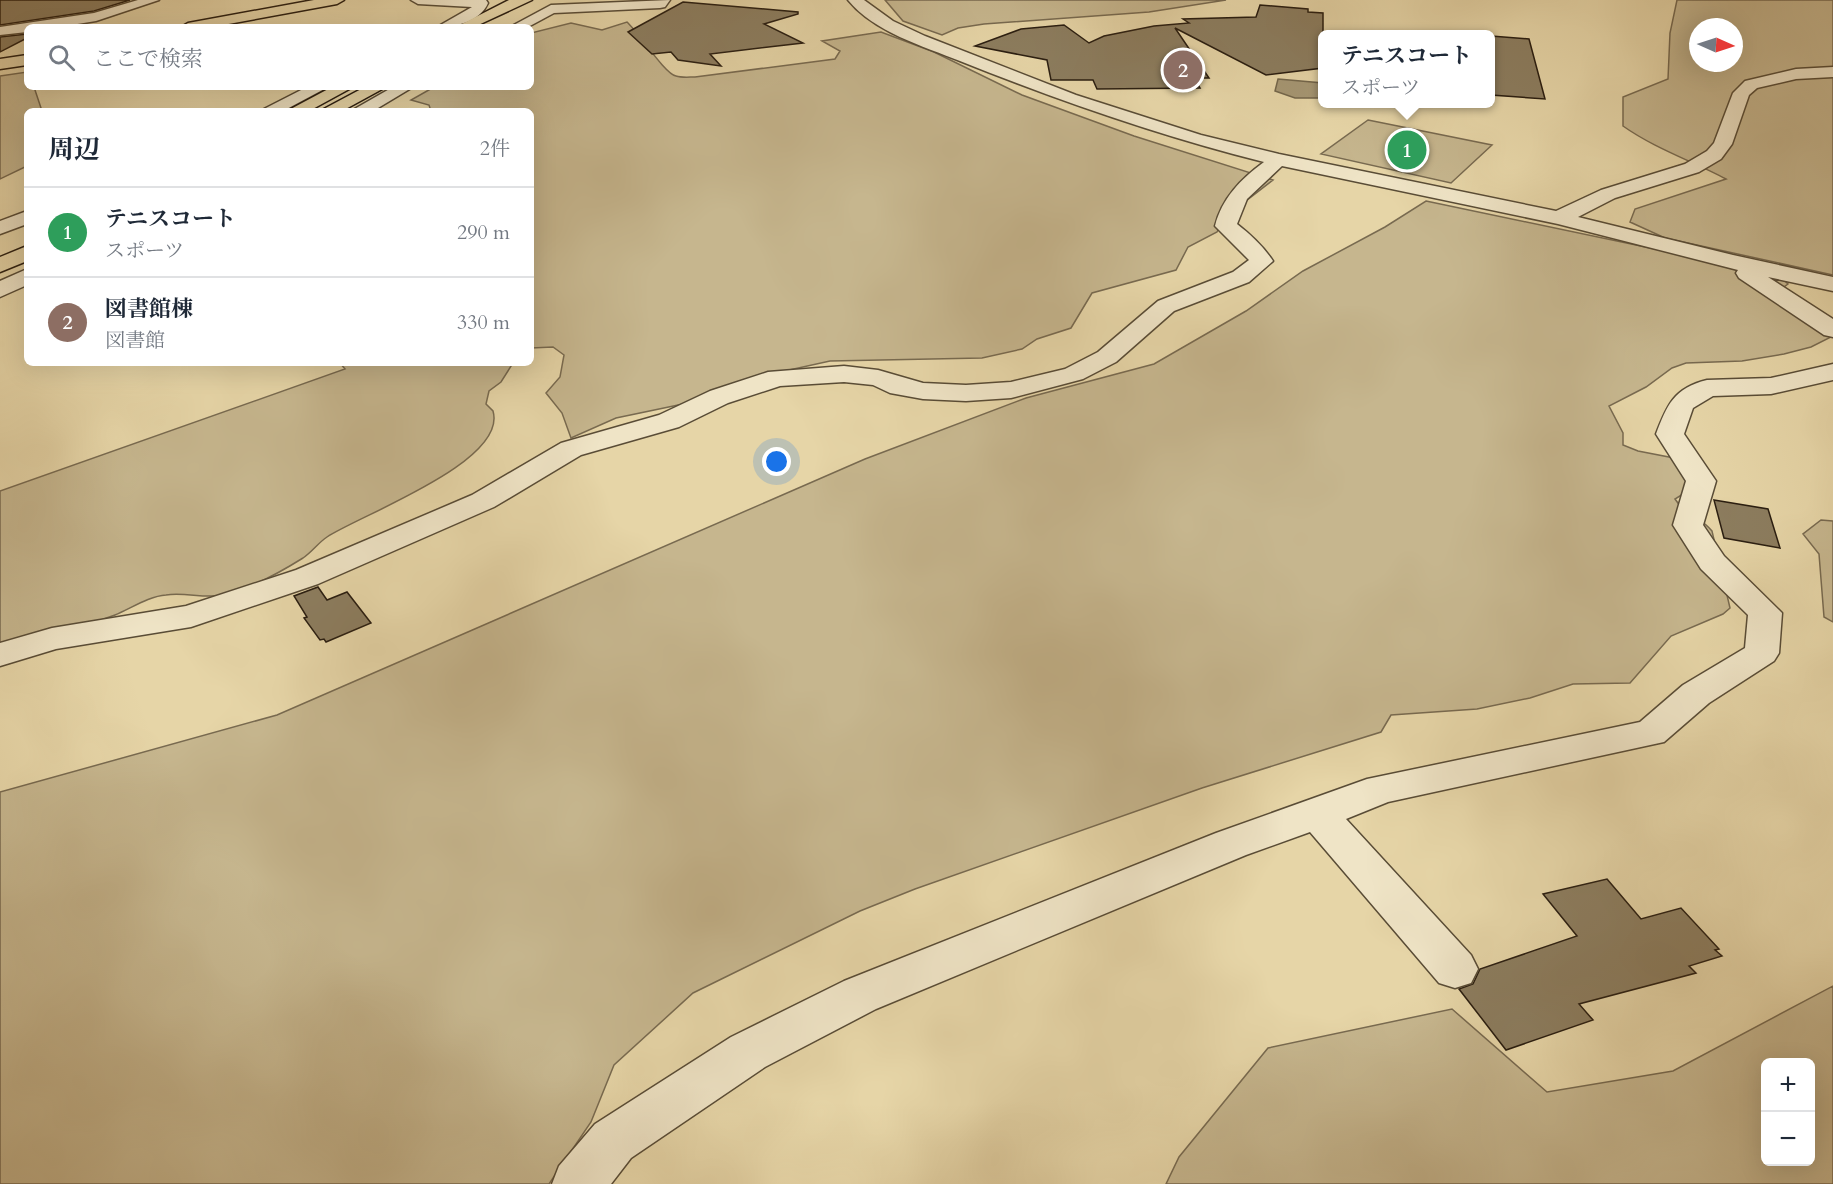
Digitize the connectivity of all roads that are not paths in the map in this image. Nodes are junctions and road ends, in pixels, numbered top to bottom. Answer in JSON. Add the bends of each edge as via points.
{"nodes":[{"id":1,"x":337,"y":0,"type":"edge"},
{"id":2,"x":418,"y":0,"type":"edge"},
{"id":3,"x":525,"y":0,"type":"edge"},
{"id":4,"x":535,"y":0,"type":"edge"},
{"id":5,"x":663,"y":0,"type":"edge"},
{"id":6,"x":855,"y":0,"type":"edge"},
{"id":7,"x":95,"y":1,"type":"edge"},
{"id":8,"x":149,"y":1,"type":"edge"},
{"id":9,"x":49,"y":24,"type":"edge"},
{"id":10,"x":205,"y":24,"type":"edge"},
{"id":11,"x":450,"y":24,"type":"edge"},
{"id":12,"x":469,"y":24,"type":"edge"},
{"id":13,"x":500,"y":24,"type":"edge"},
{"id":14,"x":523,"y":24,"type":"edge"},
{"id":15,"x":24,"y":28,"type":"edge"},
{"id":16,"x":0,"y":31,"type":"edge"},
{"id":17,"x":24,"y":60,"type":"edge"},
{"id":18,"x":0,"y":64,"type":"edge"},
{"id":19,"x":1833,"y":72,"type":"edge"},
{"id":20,"x":314,"y":90,"type":"edge"},
{"id":21,"x":339,"y":90,"type":"edge"},
{"id":22,"x":372,"y":90,"type":"edge"},
{"id":23,"x":399,"y":90,"type":"edge"},
{"id":24,"x":275,"y":108,"type":"edge"},
{"id":25,"x":302,"y":108,"type":"edge"},
{"id":26,"x":335,"y":108,"type":"edge"},
{"id":27,"x":366,"y":108,"type":"edge"},
{"id":28,"x":1279,"y":160,"type":"junction"},
{"id":29,"x":24,"y":218,"type":"edge"},
{"id":30,"x":1559,"y":218,"type":"junction"},
{"id":31,"x":0,"y":228,"type":"edge"},
{"id":32,"x":24,"y":234,"type":"edge"},
{"id":33,"x":0,"y":245,"type":"edge"},
{"id":34,"x":24,"y":254,"type":"edge"},
{"id":35,"x":1732,"y":262,"type":"junction"},
{"id":36,"x":0,"y":265,"type":"edge"},
{"id":37,"x":24,"y":278,"type":"edge"},
{"id":38,"x":1833,"y":285,"type":"edge"},
{"id":39,"x":0,"y":290,"type":"edge"},
{"id":40,"x":1833,"y":330,"type":"edge"},
{"id":41,"x":1833,"y":372,"type":"edge"},
{"id":42,"x":0,"y":656,"type":"edge"},
{"id":43,"x":1318,"y":814,"type":"junction"},
{"id":44,"x":1455,"y":969,"type":"dead end"},
{"id":45,"x":578,"y":1184,"type":"edge"}],
"edges":[{"from":1,"to":10,"type":"main road"},
{"from":2,"to":11,"type":"street","via":[[481,3],[478,10]]},
{"from":3,"to":12,"type":"main road"},
{"from":4,"to":13,"type":"main road","via":[[531,7]]},
{"from":5,"to":14,"type":"street","via":[[650,5],[551,9]]},
{"from":6,"to":28,"type":"street","via":[[888,24],[920,39],[1070,99],[1136,122]]},
{"from":7,"to":8,"type":"street"},
{"from":8,"to":9,"type":"street","via":[[96,17]]},
{"from":15,"to":16,"type":"street"},
{"from":17,"to":18,"type":"main road"},
{"from":19,"to":30,"type":"street","via":[[1796,74],[1751,84],[1741,93],[1723,144],[1714,155],[1692,168],[1608,194]]},
{"from":20,"to":24,"type":"street"},
{"from":21,"to":25,"type":"main road"},
{"from":22,"to":26,"type":"main road"},
{"from":23,"to":27,"type":"street"},
{"from":28,"to":30,"type":"street"},
{"from":28,"to":42,"type":"street","via":[[1252,179],[1227,215],[1226,226],[1262,261],[1256,268],[1166,306],[1107,357],[1074,374],[1011,390],[966,393],[923,391],[878,378],[844,374],[777,378],[719,397],[669,421],[570,449],[483,501],[307,577],[191,616],[52,639]]},
{"from":29,"to":31,"type":"street"},
{"from":30,"to":35,"type":"street"},
{"from":32,"to":33,"type":"main road"},
{"from":34,"to":36,"type":"main road"},
{"from":35,"to":38,"type":"street"},
{"from":35,"to":40,"type":"street"},
{"from":37,"to":39,"type":"street"},
{"from":41,"to":43,"type":"street","via":[[1771,386],[1707,388],[1681,404],[1670,434],[1701,481],[1688,525],[1712,562],[1766,613],[1762,653],[1696,694],[1651,733],[1381,789]]},
{"from":43,"to":44,"type":"street"},
{"from":43,"to":45,"type":"street","via":[[1231,844],[860,994],[748,1052],[613,1141]]}]}
